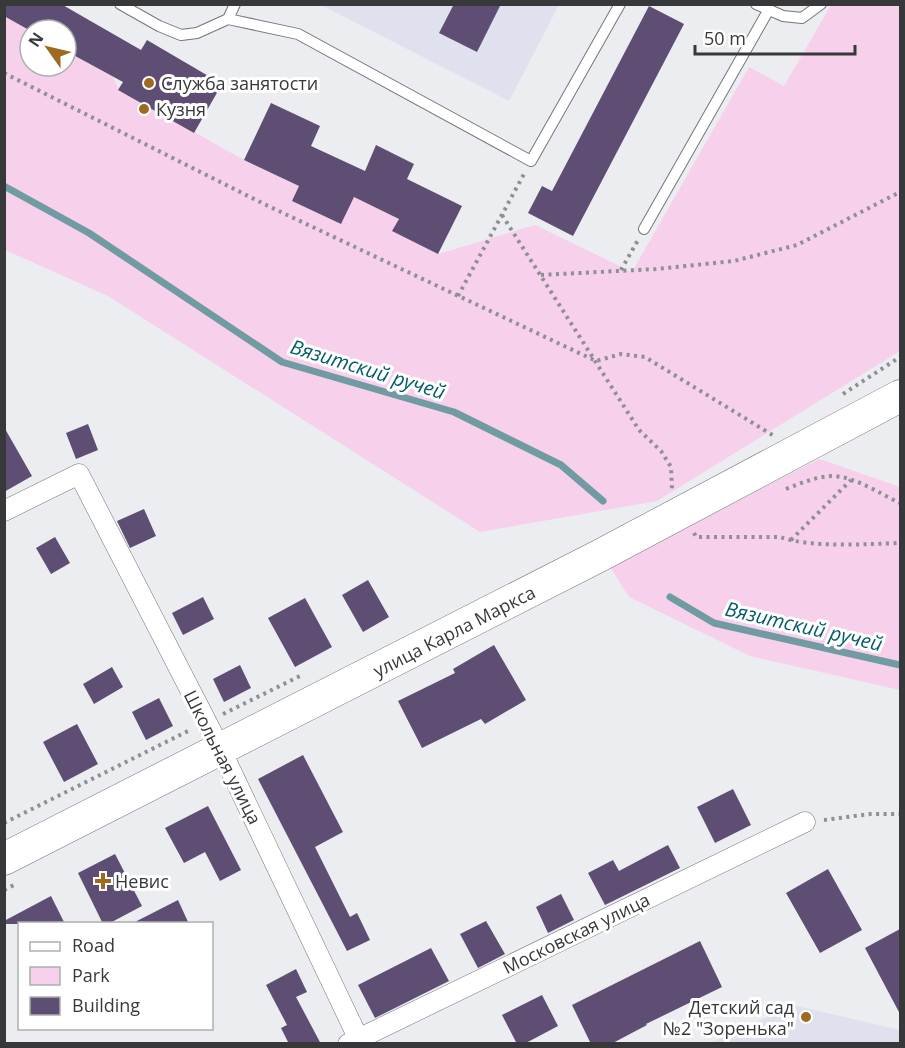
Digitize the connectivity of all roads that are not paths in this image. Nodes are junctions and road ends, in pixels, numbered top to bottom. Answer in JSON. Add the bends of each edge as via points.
{"nodes":[{"id":1,"x":120,"y":4,"type":"edge"},
{"id":2,"x":235,"y":4,"type":"edge"},
{"id":3,"x":620,"y":4,"type":"edge"},
{"id":4,"x":756,"y":4,"type":"edge"},
{"id":5,"x":821,"y":4,"type":"edge"},
{"id":6,"x":768,"y":11,"type":"junction"},
{"id":7,"x":228,"y":19,"type":"junction"},
{"id":8,"x":644,"y":229,"type":"road end"},
{"id":9,"x":900,"y":396,"type":"edge"},
{"id":10,"x":4,"y":511,"type":"edge"},
{"id":11,"x":221,"y":750,"type":"junction"},
{"id":12,"x":805,"y":822,"type":"road end"},
{"id":13,"x":4,"y":860,"type":"edge"},
{"id":14,"x":356,"y":1042,"type":"edge"}],
"edges":[{"from":1,"to":7,"type":"lane","via":[[181,35]]},
{"from":2,"to":7,"type":"lane"},
{"from":3,"to":7,"type":"lane","via":[[531,160],[298,34]]},
{"from":4,"to":6,"type":"lane"},
{"from":5,"to":6,"type":"lane","via":[[802,18]]},
{"from":6,"to":8,"type":"lane"},
{"from":9,"to":11,"type":"main road","name":"улица Карла Маркса"},
{"from":10,"to":11,"type":"street","name":"Школьная улица","via":[[79,474]]},
{"from":11,"to":13,"type":"main road","name":"улица Карла Маркса"},
{"from":11,"to":14,"type":"street","name":"Школьная улица"},
{"from":12,"to":14,"type":"street","name":"Московская улица"}]}
